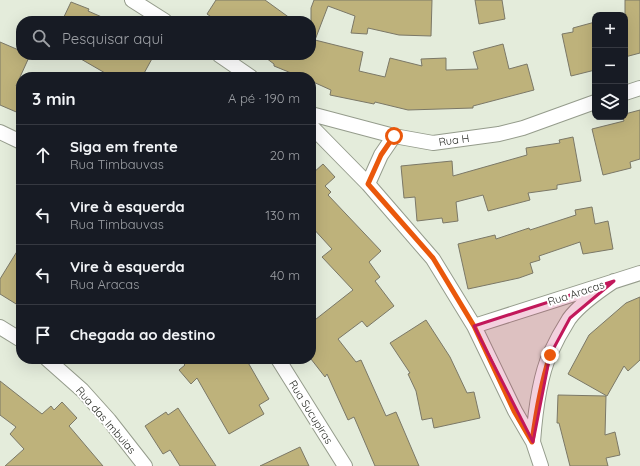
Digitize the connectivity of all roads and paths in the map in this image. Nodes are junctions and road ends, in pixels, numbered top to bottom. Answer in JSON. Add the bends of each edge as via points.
{"nodes":[{"id":1,"x":132,"y":0,"type":"edge"},
{"id":2,"x":157,"y":16,"type":"edge"},
{"id":3,"x":226,"y":60,"type":"edge"},
{"id":4,"x":244,"y":72,"type":"edge"},
{"id":5,"x":640,"y":88,"type":"edge"},
{"id":6,"x":628,"y":91,"type":"edge"},
{"id":7,"x":592,"y":103,"type":"edge"},
{"id":8,"x":316,"y":115,"type":"edge"},
{"id":9,"x":316,"y":131,"type":"edge"},
{"id":10,"x":0,"y":132,"type":"edge"},
{"id":11,"x":394,"y":136,"type":"junction"},
{"id":12,"x":16,"y":140,"type":"edge"},
{"id":13,"x":368,"y":184,"type":"junction"},
{"id":14,"x":640,"y":273,"type":"edge"},
{"id":15,"x":614,"y":281,"type":"junction"},
{"id":16,"x":474,"y":326,"type":"junction"},
{"id":17,"x":0,"y":327,"type":"edge"},
{"id":18,"x":16,"y":337,"type":"edge"},
{"id":19,"x":53,"y":364,"type":"edge"},
{"id":20,"x":281,"y":364,"type":"edge"},
{"id":21,"x":532,"y":442,"type":"junction"},
{"id":22,"x":146,"y":466,"type":"edge"},
{"id":23,"x":344,"y":466,"type":"edge"},
{"id":24,"x":541,"y":466,"type":"edge"}],
"edges":[{"from":1,"to":2,"type":"street"},
{"from":3,"to":4,"type":"street"},
{"from":5,"to":6,"type":"street"},
{"from":7,"to":11,"type":"street","name":"Rua H","via":[[499,134],[433,143]]},
{"from":8,"to":11,"type":"street","name":"Rua H"},
{"from":9,"to":13,"type":"street"},
{"from":10,"to":12,"type":"street"},
{"from":11,"to":13,"type":"street","via":[[381,155]]},
{"from":13,"to":16,"type":"street","via":[[433,258]]},
{"from":14,"to":15,"type":"street"},
{"from":15,"to":16,"type":"street","name":"Rua Aracas"},
{"from":15,"to":21,"type":"street","name":"Rua Aracas","via":[[594,295],[570,318],[550,355],[541,383]]},
{"from":16,"to":21,"type":"street","via":[[514,411]]},
{"from":17,"to":18,"type":"street"},
{"from":19,"to":22,"type":"street","name":"Rua das Imbuias","via":[[82,390]]},
{"from":20,"to":23,"type":"street","name":"Rua Sucupiras"},
{"from":21,"to":24,"type":"street"}]}
